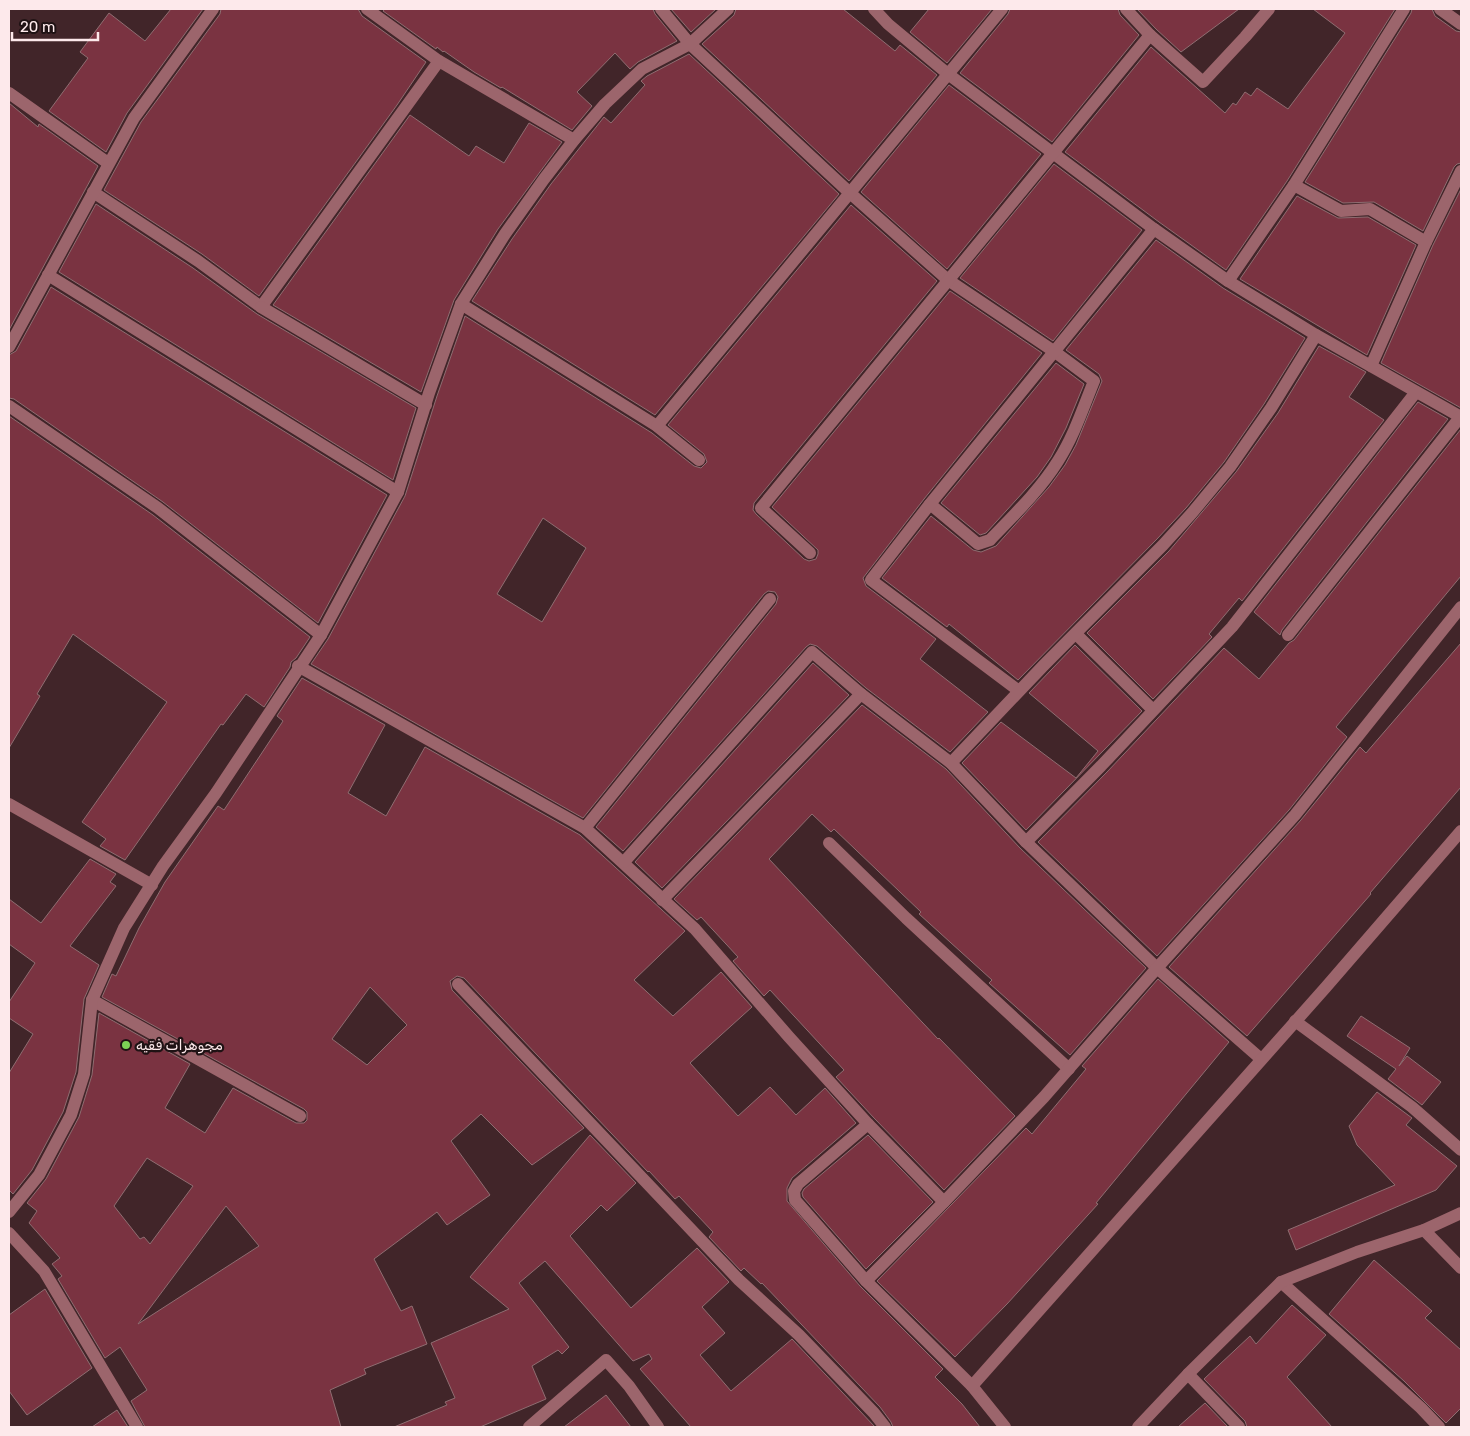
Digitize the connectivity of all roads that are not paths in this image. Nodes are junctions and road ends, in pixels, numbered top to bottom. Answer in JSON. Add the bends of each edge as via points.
{"nodes":[{"id":1,"x":213,"y":9,"type":"edge"},
{"id":2,"x":367,"y":9,"type":"edge"},
{"id":3,"x":661,"y":9,"type":"edge"},
{"id":4,"x":728,"y":9,"type":"edge"},
{"id":5,"x":874,"y":9,"type":"edge"},
{"id":6,"x":1002,"y":9,"type":"edge"},
{"id":7,"x":1126,"y":9,"type":"edge"},
{"id":8,"x":1269,"y":9,"type":"edge"},
{"id":9,"x":1404,"y":9,"type":"edge"},
{"id":10,"x":1440,"y":9,"type":"edge"},
{"id":11,"x":1461,"y":24,"type":"edge"},
{"id":12,"x":1150,"y":35,"type":"junction"},
{"id":13,"x":690,"y":44,"type":"junction"},
{"id":14,"x":438,"y":60,"type":"junction"},
{"id":15,"x":948,"y":74,"type":"junction"},
{"id":16,"x":9,"y":93,"type":"edge"},
{"id":17,"x":574,"y":140,"type":"junction"},
{"id":18,"x":1054,"y":153,"type":"junction"},
{"id":19,"x":108,"y":163,"type":"junction"},
{"id":20,"x":1461,"y":171,"type":"edge"},
{"id":21,"x":1294,"y":185,"type":"junction"},
{"id":22,"x":93,"y":192,"type":"junction"},
{"id":23,"x":850,"y":193,"type":"junction"},
{"id":24,"x":1154,"y":229,"type":"junction"},
{"id":25,"x":1426,"y":242,"type":"junction"},
{"id":26,"x":48,"y":275,"type":"junction"},
{"id":27,"x":948,"y":280,"type":"junction"},
{"id":28,"x":1228,"y":281,"type":"junction"},
{"id":29,"x":461,"y":304,"type":"junction"},
{"id":30,"x":260,"y":307,"type":"junction"},
{"id":31,"x":1316,"y":335,"type":"junction"},
{"id":32,"x":9,"y":348,"type":"edge"},
{"id":33,"x":1055,"y":352,"type":"junction"},
{"id":34,"x":1371,"y":366,"type":"junction"},
{"id":35,"x":1416,"y":392,"type":"junction"},
{"id":36,"x":426,"y":405,"type":"junction"},
{"id":37,"x":9,"y":406,"type":"edge"},
{"id":38,"x":1461,"y":416,"type":"edge"},
{"id":39,"x":657,"y":426,"type":"junction"},
{"id":40,"x":699,"y":460,"type":"dead end"},
{"id":41,"x":398,"y":492,"type":"junction"},
{"id":42,"x":930,"y":504,"type":"junction"},
{"id":43,"x":810,"y":553,"type":"dead end"},
{"id":44,"x":770,"y":598,"type":"dead end"},
{"id":45,"x":1461,"y":607,"type":"edge"},
{"id":46,"x":1076,"y":634,"type":"junction"},
{"id":47,"x":320,"y":635,"type":"junction"},
{"id":48,"x":1288,"y":636,"type":"dead end"},
{"id":49,"x":298,"y":666,"type":"junction"},
{"id":50,"x":1018,"y":691,"type":"junction"},
{"id":51,"x":861,"y":694,"type":"junction"},
{"id":52,"x":1152,"y":709,"type":"junction"},
{"id":53,"x":950,"y":764,"type":"junction"},
{"id":54,"x":9,"y":804,"type":"edge"},
{"id":55,"x":585,"y":828,"type":"junction"},
{"id":56,"x":1461,"y":831,"type":"edge"},
{"id":57,"x":1026,"y":842,"type":"junction"},
{"id":58,"x":829,"y":843,"type":"dead end"},
{"id":59,"x":624,"y":862,"type":"junction"},
{"id":60,"x":152,"y":885,"type":"junction"},
{"id":61,"x":662,"y":900,"type":"junction"},
{"id":62,"x":1157,"y":968,"type":"junction"},
{"id":63,"x":458,"y":984,"type":"dead end"},
{"id":64,"x":92,"y":1000,"type":"junction"},
{"id":65,"x":1295,"y":1021,"type":"junction"},
{"id":66,"x":1261,"y":1059,"type":"junction"},
{"id":67,"x":1069,"y":1069,"type":"junction"},
{"id":68,"x":300,"y":1116,"type":"dead end"},
{"id":69,"x":868,"y":1124,"type":"junction"},
{"id":70,"x":1461,"y":1150,"type":"edge"},
{"id":71,"x":944,"y":1202,"type":"junction"},
{"id":72,"x":9,"y":1212,"type":"edge"},
{"id":73,"x":1461,"y":1213,"type":"edge"},
{"id":74,"x":1424,"y":1230,"type":"junction"},
{"id":75,"x":9,"y":1233,"type":"edge"},
{"id":76,"x":1461,"y":1268,"type":"edge"},
{"id":77,"x":866,"y":1281,"type":"junction"},
{"id":78,"x":1281,"y":1282,"type":"junction"},
{"id":79,"x":1188,"y":1374,"type":"junction"},
{"id":80,"x":972,"y":1386,"type":"junction"},
{"id":81,"x":138,"y":1427,"type":"edge"},
{"id":82,"x":529,"y":1427,"type":"edge"},
{"id":83,"x":658,"y":1427,"type":"edge"},
{"id":84,"x":885,"y":1427,"type":"edge"},
{"id":85,"x":1005,"y":1427,"type":"edge"},
{"id":86,"x":1138,"y":1427,"type":"edge"},
{"id":87,"x":1240,"y":1427,"type":"edge"},
{"id":88,"x":1438,"y":1427,"type":"edge"}],
"edges":[{"from":1,"to":19,"type":"street","via":[[134,118]]},
{"from":2,"to":14,"type":"street"},
{"from":3,"to":13,"type":"street"},
{"from":4,"to":13,"type":"street"},
{"from":5,"to":15,"type":"street"},
{"from":6,"to":15,"type":"street"},
{"from":7,"to":12,"type":"street"},
{"from":8,"to":12,"type":"street","via":[[1203,82]]},
{"from":9,"to":21,"type":"street"},
{"from":10,"to":11,"type":"street"},
{"from":12,"to":18,"type":"street"},
{"from":13,"to":17,"type":"street","via":[[642,69],[605,104]]},
{"from":13,"to":23,"type":"street"},
{"from":14,"to":17,"type":"street"},
{"from":14,"to":30,"type":"street"},
{"from":15,"to":18,"type":"street"},
{"from":15,"to":23,"type":"street"},
{"from":16,"to":19,"type":"street"},
{"from":17,"to":29,"type":"street","via":[[505,234]]},
{"from":18,"to":24,"type":"street"},
{"from":18,"to":27,"type":"street"},
{"from":19,"to":22,"type":"street"},
{"from":20,"to":25,"type":"street"},
{"from":21,"to":25,"type":"street","via":[[1341,211],[1370,209]]},
{"from":21,"to":28,"type":"street"},
{"from":22,"to":26,"type":"street"},
{"from":22,"to":30,"type":"street"},
{"from":23,"to":27,"type":"street"},
{"from":23,"to":39,"type":"street"},
{"from":24,"to":28,"type":"street"},
{"from":24,"to":33,"type":"street"},
{"from":25,"to":34,"type":"street"},
{"from":26,"to":32,"type":"street"},
{"from":26,"to":41,"type":"street"},
{"from":27,"to":33,"type":"street"},
{"from":27,"to":43,"type":"street","via":[[762,508]]},
{"from":28,"to":31,"type":"street"},
{"from":29,"to":36,"type":"street"},
{"from":29,"to":39,"type":"street"},
{"from":30,"to":36,"type":"street"},
{"from":31,"to":34,"type":"street"},
{"from":31,"to":46,"type":"street","via":[[1230,467],[1163,545]]},
{"from":33,"to":42,"type":"street"},
{"from":33,"to":42,"type":"street","via":[[1094,381],[1073,435],[1045,480],[990,540],[978,544]]},
{"from":34,"to":35,"type":"street"},
{"from":35,"to":38,"type":"street"},
{"from":35,"to":52,"type":"street","via":[[1232,626]]},
{"from":36,"to":41,"type":"street"},
{"from":37,"to":47,"type":"street","via":[[158,508]]},
{"from":38,"to":48,"type":"street"},
{"from":39,"to":40,"type":"street"},
{"from":41,"to":47,"type":"street"},
{"from":42,"to":50,"type":"street","via":[[872,580]]},
{"from":44,"to":55,"type":"street"},
{"from":45,"to":62,"type":"street","via":[[1295,815]]},
{"from":46,"to":50,"type":"street"},
{"from":46,"to":52,"type":"street"},
{"from":47,"to":49,"type":"street"},
{"from":49,"to":55,"type":"street"},
{"from":49,"to":60,"type":"street"},
{"from":50,"to":53,"type":"street"},
{"from":51,"to":53,"type":"street"},
{"from":51,"to":59,"type":"street","via":[[812,652]]},
{"from":51,"to":61,"type":"street"},
{"from":52,"to":57,"type":"street"},
{"from":53,"to":57,"type":"street"},
{"from":54,"to":60,"type":"street"},
{"from":55,"to":59,"type":"street"},
{"from":56,"to":65,"type":"street"},
{"from":57,"to":62,"type":"street"},
{"from":58,"to":67,"type":"street"},
{"from":59,"to":61,"type":"street"},
{"from":60,"to":64,"type":"street","via":[[124,928]]},
{"from":61,"to":69,"type":"street","via":[[694,929]]},
{"from":62,"to":66,"type":"street"},
{"from":62,"to":67,"type":"street"},
{"from":63,"to":84,"type":"street","via":[[739,1280],[799,1334]]},
{"from":64,"to":68,"type":"street"},
{"from":64,"to":72,"type":"street","via":[[84,1074],[71,1115],[39,1175]]},
{"from":65,"to":66,"type":"street"},
{"from":65,"to":70,"type":"street","via":[[1412,1108]]},
{"from":66,"to":80,"type":"street"},
{"from":67,"to":71,"type":"street"},
{"from":69,"to":71,"type":"street"},
{"from":69,"to":77,"type":"street","via":[[798,1184],[794,1191],[797,1204]]},
{"from":71,"to":77,"type":"street"},
{"from":73,"to":74,"type":"street"},
{"from":74,"to":76,"type":"street"},
{"from":74,"to":78,"type":"street"},
{"from":75,"to":81,"type":"street","via":[[44,1271]]},
{"from":77,"to":80,"type":"street"},
{"from":78,"to":79,"type":"street"},
{"from":78,"to":88,"type":"street"},
{"from":79,"to":86,"type":"street"},
{"from":79,"to":87,"type":"street"},
{"from":80,"to":85,"type":"street"},
{"from":82,"to":83,"type":"street","via":[[606,1360]]}]}
